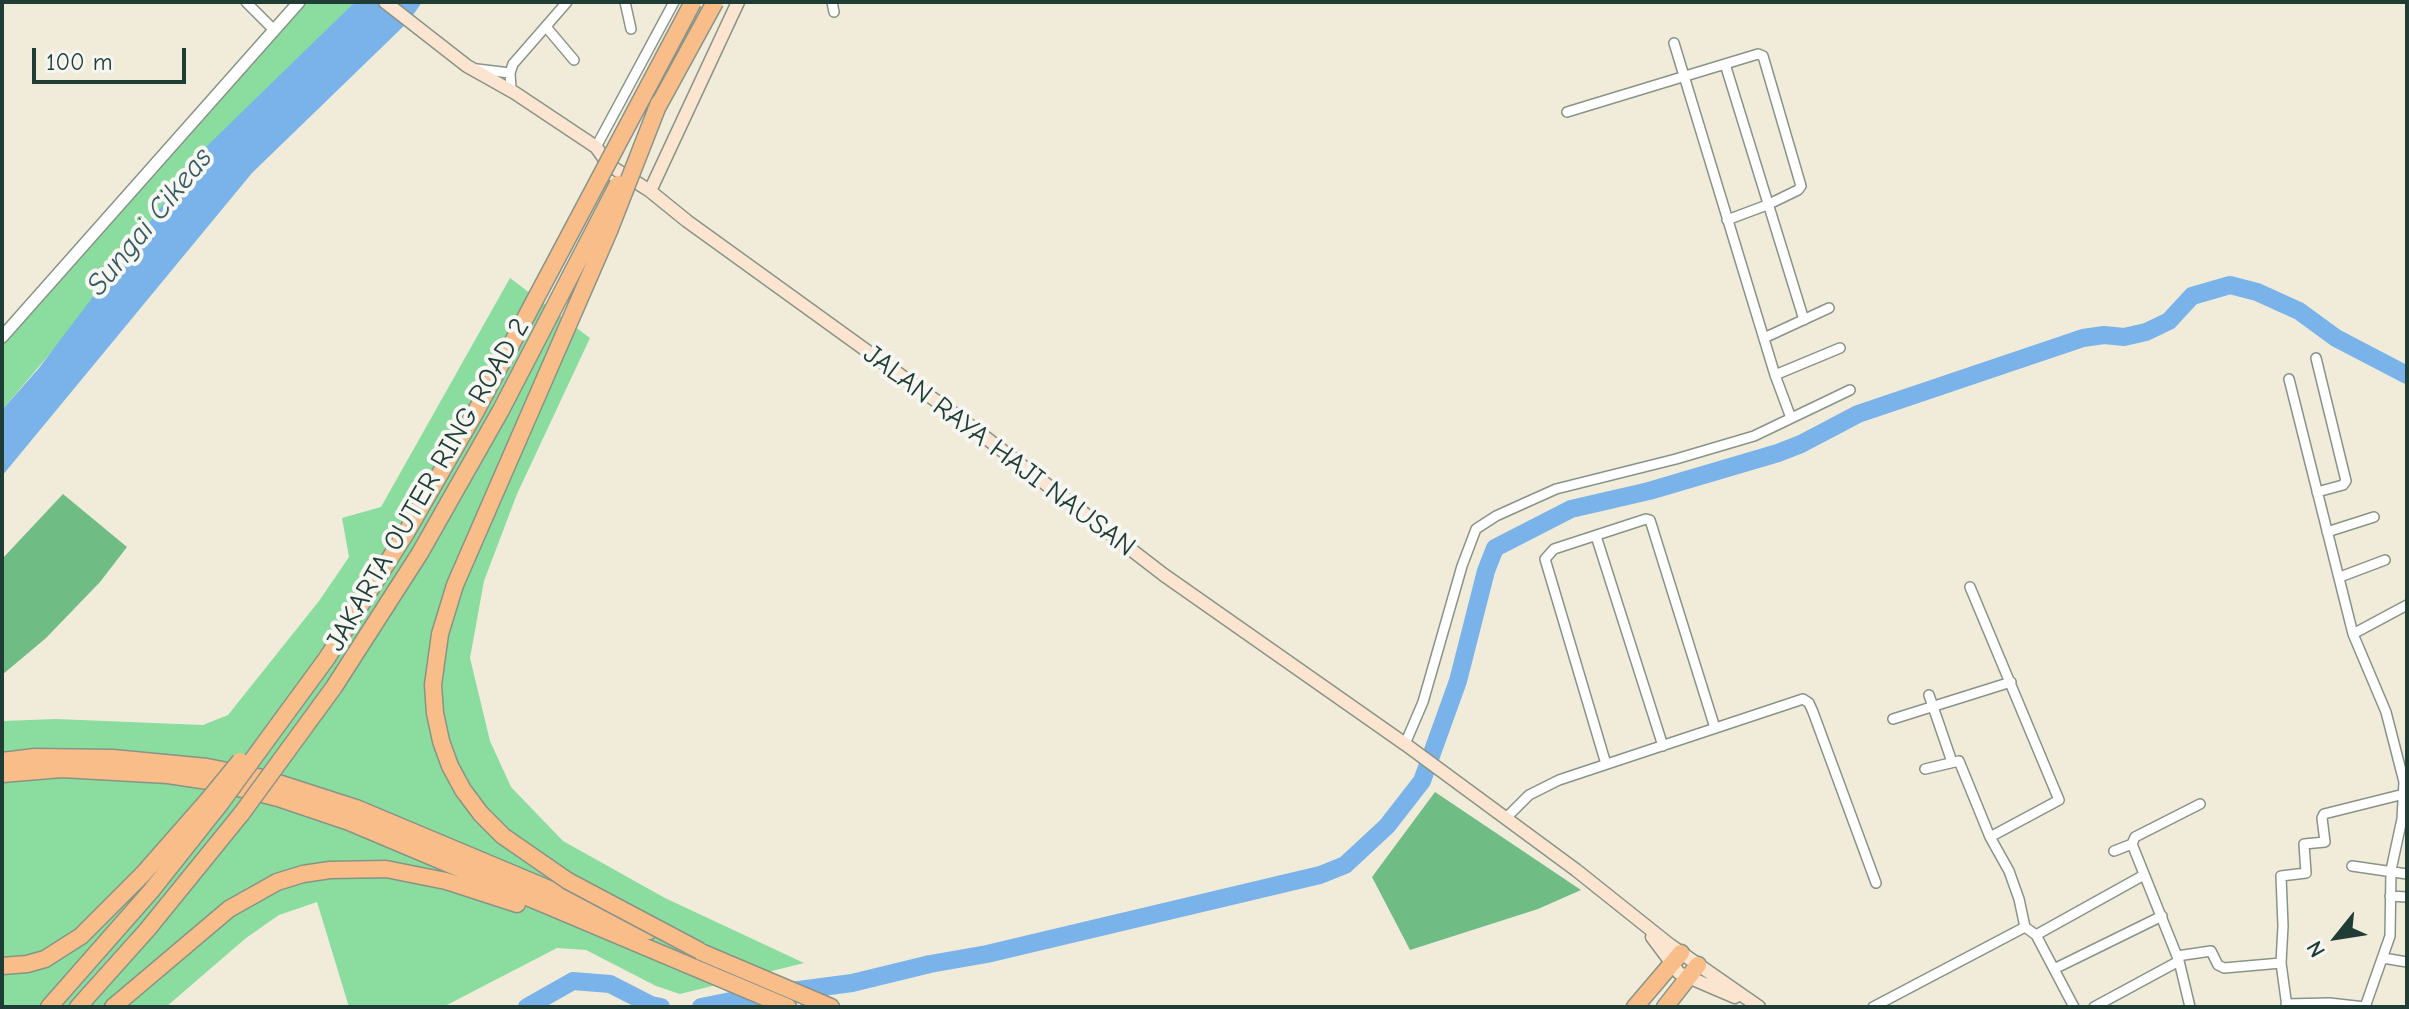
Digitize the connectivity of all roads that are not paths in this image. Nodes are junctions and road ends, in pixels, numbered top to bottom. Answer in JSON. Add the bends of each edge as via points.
{"nodes":[{"id":1,"x":246,"y":2,"type":"edge"},
{"id":2,"x":299,"y":2,"type":"edge"},
{"id":3,"x":385,"y":2,"type":"edge"},
{"id":4,"x":567,"y":2,"type":"edge"},
{"id":5,"x":674,"y":2,"type":"edge"},
{"id":6,"x":693,"y":2,"type":"edge"},
{"id":7,"x":715,"y":2,"type":"edge"},
{"id":8,"x":738,"y":2,"type":"edge"},
{"id":9,"x":625,"y":3,"type":"edge"},
{"id":10,"x":547,"y":28,"type":"junction"},
{"id":11,"x":631,"y":29,"type":"dead end"},
{"id":12,"x":274,"y":30,"type":"junction"},
{"id":13,"x":1674,"y":43,"type":"dead end"},
{"id":14,"x":574,"y":60,"type":"dead end"},
{"id":15,"x":1725,"y":64,"type":"junction"},
{"id":16,"x":467,"y":66,"type":"junction"},
{"id":17,"x":510,"y":73,"type":"junction"},
{"id":18,"x":1684,"y":76,"type":"junction"},
{"id":19,"x":515,"y":93,"type":"junction"},
{"id":20,"x":659,"y":103,"type":"junction"},
{"id":21,"x":1567,"y":112,"type":"dead end"},
{"id":22,"x":596,"y":147,"type":"junction"},
{"id":23,"x":650,"y":191,"type":"junction"},
{"id":24,"x":1767,"y":205,"type":"junction"},
{"id":25,"x":1727,"y":220,"type":"junction"},
{"id":26,"x":1829,"y":308,"type":"dead end"},
{"id":27,"x":1804,"y":320,"type":"junction"},
{"id":28,"x":2,"y":337,"type":"edge"},
{"id":29,"x":1764,"y":338,"type":"junction"},
{"id":30,"x":1840,"y":348,"type":"dead end"},
{"id":31,"x":2316,"y":358,"type":"dead end"},
{"id":32,"x":1775,"y":375,"type":"junction"},
{"id":33,"x":2289,"y":379,"type":"dead end"},
{"id":34,"x":1850,"y":390,"type":"dead end"},
{"id":35,"x":1791,"y":418,"type":"junction"},
{"id":36,"x":2317,"y":492,"type":"junction"},
{"id":37,"x":2374,"y":517,"type":"dead end"},
{"id":38,"x":2327,"y":532,"type":"junction"},
{"id":39,"x":1596,"y":536,"type":"junction"},
{"id":40,"x":2385,"y":560,"type":"dead end"},
{"id":41,"x":2340,"y":577,"type":"junction"},
{"id":42,"x":375,"y":585,"type":"junction"},
{"id":43,"x":1970,"y":587,"type":"dead end"},
{"id":44,"x":2407,"y":605,"type":"edge"},
{"id":45,"x":2353,"y":634,"type":"junction"},
{"id":46,"x":2011,"y":682,"type":"junction"},
{"id":47,"x":1929,"y":695,"type":"dead end"},
{"id":48,"x":1933,"y":707,"type":"junction"},
{"id":49,"x":1893,"y":719,"type":"dead end"},
{"id":50,"x":1715,"y":728,"type":"junction"},
{"id":51,"x":1663,"y":746,"type":"junction"},
{"id":52,"x":1407,"y":747,"type":"junction"},
{"id":53,"x":2,"y":761,"type":"edge"},
{"id":54,"x":1952,"y":762,"type":"junction"},
{"id":55,"x":1606,"y":764,"type":"junction"},
{"id":56,"x":1925,"y":769,"type":"dead end"},
{"id":57,"x":2,"y":774,"type":"edge"},
{"id":58,"x":2406,"y":782,"type":"edge"},
{"id":59,"x":2404,"y":794,"type":"junction"},
{"id":60,"x":2200,"y":804,"type":"dead end"},
{"id":61,"x":2405,"y":806,"type":"edge"},
{"id":62,"x":1506,"y":818,"type":"junction"},
{"id":63,"x":1990,"y":837,"type":"junction"},
{"id":64,"x":2132,"y":844,"type":"junction"},
{"id":65,"x":2114,"y":851,"type":"dead end"},
{"id":66,"x":2352,"y":866,"type":"dead end"},
{"id":67,"x":2391,"y":870,"type":"junction"},
{"id":68,"x":2407,"y":874,"type":"edge"},
{"id":69,"x":2144,"y":875,"type":"junction"},
{"id":70,"x":1876,"y":883,"type":"dead end"},
{"id":71,"x":2390,"y":896,"type":"junction"},
{"id":72,"x":2407,"y":897,"type":"edge"},
{"id":73,"x":2162,"y":916,"type":"junction"},
{"id":74,"x":2025,"y":927,"type":"junction"},
{"id":75,"x":610,"y":933,"type":"junction"},
{"id":76,"x":2036,"y":935,"type":"junction"},
{"id":77,"x":700,"y":951,"type":"junction"},
{"id":78,"x":1676,"y":958,"type":"junction"},
{"id":79,"x":2383,"y":958,"type":"junction"},
{"id":80,"x":2178,"y":959,"type":"junction"},
{"id":81,"x":2407,"y":962,"type":"edge"},
{"id":82,"x":2281,"y":963,"type":"junction"},
{"id":83,"x":2,"y":966,"type":"edge"},
{"id":84,"x":2054,"y":969,"type":"junction"},
{"id":85,"x":1693,"y":971,"type":"junction"},
{"id":86,"x":2286,"y":1005,"type":"edge"},
{"id":87,"x":2329,"y":1005,"type":"edge"},
{"id":88,"x":49,"y":1007,"type":"edge"},
{"id":89,"x":78,"y":1007,"type":"edge"},
{"id":90,"x":113,"y":1007,"type":"edge"},
{"id":91,"x":788,"y":1007,"type":"edge"},
{"id":92,"x":831,"y":1007,"type":"edge"},
{"id":93,"x":1635,"y":1007,"type":"edge"},
{"id":94,"x":1665,"y":1007,"type":"edge"},
{"id":95,"x":1752,"y":1007,"type":"edge"},
{"id":96,"x":1759,"y":1007,"type":"edge"},
{"id":97,"x":1873,"y":1007,"type":"edge"},
{"id":98,"x":2074,"y":1007,"type":"edge"},
{"id":99,"x":2094,"y":1007,"type":"edge"},
{"id":100,"x":2190,"y":1007,"type":"edge"},
{"id":101,"x":2365,"y":1007,"type":"edge"}],
"edges":[{"from":1,"to":12,"type":"street"},
{"from":2,"to":12,"type":"street"},
{"from":3,"to":16,"type":"main road","name":"JALAN RAYA HAJI NAUSAN"},
{"from":4,"to":10,"type":"street"},
{"from":5,"to":22,"type":"street"},
{"from":6,"to":42,"type":"highway","name":"JAKARTA OUTER RING ROAD 2","bridge":true,"via":[[475,413]]},
{"from":7,"to":20,"type":"highway","name":"JAKARTA OUTER RING ROAD 2","bridge":true},
{"from":8,"to":23,"type":"main road"},
{"from":9,"to":11,"type":"street"},
{"from":10,"to":14,"type":"street"},
{"from":10,"to":17,"type":"street"},
{"from":12,"to":28,"type":"street"},
{"from":13,"to":18,"type":"street"},
{"from":15,"to":18,"type":"street"},
{"from":15,"to":24,"type":"street"},
{"from":15,"to":24,"type":"street","via":[[1763,56],[1801,183],[1798,190]]},
{"from":16,"to":17,"type":"street"},
{"from":16,"to":19,"type":"main road","name":"JALAN RAYA HAJI NAUSAN"},
{"from":17,"to":19,"type":"street"},
{"from":18,"to":21,"type":"street"},
{"from":18,"to":25,"type":"street"},
{"from":19,"to":22,"type":"main road","name":"JALAN RAYA HAJI NAUSAN"},
{"from":20,"to":77,"type":"highway","bridge":true,"via":[[455,585],[440,634],[433,685],[450,766],[481,814],[503,836],[568,881]]},
{"from":20,"to":89,"type":"highway","name":"JAKARTA OUTER RING ROAD 2","bridge":true,"via":[[501,410],[378,621],[216,847]]},
{"from":22,"to":23,"type":"main road","name":"JALAN RAYA HAJI NAUSAN","via":[[609,165]]},
{"from":23,"to":52,"type":"main road","name":"JALAN RAYA HAJI NAUSAN","via":[[1164,575]]},
{"from":24,"to":25,"type":"street"},
{"from":24,"to":27,"type":"street"},
{"from":25,"to":29,"type":"street"},
{"from":26,"to":27,"type":"street"},
{"from":27,"to":29,"type":"street"},
{"from":29,"to":32,"type":"street"},
{"from":30,"to":32,"type":"street"},
{"from":31,"to":36,"type":"street","via":[[2346,481]]},
{"from":32,"to":35,"type":"street"},
{"from":33,"to":36,"type":"street"},
{"from":34,"to":35,"type":"street"},
{"from":35,"to":52,"type":"street","via":[[1754,436],[1556,489],[1476,529]]},
{"from":36,"to":38,"type":"street"},
{"from":37,"to":38,"type":"street"},
{"from":38,"to":41,"type":"street"},
{"from":39,"to":50,"type":"street","via":[[1650,520]]},
{"from":39,"to":51,"type":"street"},
{"from":39,"to":55,"type":"street","via":[[1554,549],[1545,564]]},
{"from":40,"to":41,"type":"street"},
{"from":41,"to":45,"type":"street"},
{"from":42,"to":83,"type":"highway","bridge":true,"via":[[268,728],[109,910],[45,959]]},
{"from":42,"to":88,"type":"highway","name":"JAKARTA OUTER RING ROAD 2","bridge":true,"via":[[212,815]]},
{"from":43,"to":46,"type":"street"},
{"from":44,"to":45,"type":"street"},
{"from":45,"to":58,"type":"street","via":[[2386,712]]},
{"from":46,"to":48,"type":"street"},
{"from":46,"to":63,"type":"street","via":[[2059,800]]},
{"from":47,"to":48,"type":"street"},
{"from":48,"to":49,"type":"street"},
{"from":48,"to":54,"type":"street"},
{"from":50,"to":51,"type":"street"},
{"from":50,"to":70,"type":"street","via":[[1806,701]]},
{"from":51,"to":55,"type":"street"},
{"from":52,"to":62,"type":"main road","name":"JALAN RAYA HAJI NAUSAN"},
{"from":53,"to":77,"type":"highway","bridge":true,"via":[[113,758],[263,778],[356,808]]},
{"from":54,"to":56,"type":"street"},
{"from":54,"to":63,"type":"street","via":[[1959,761]]},
{"from":55,"to":62,"type":"street","via":[[1539,789]]},
{"from":57,"to":75,"type":"highway","bridge":true,"via":[[62,769],[130,772],[247,790],[349,822]]},
{"from":58,"to":59,"type":"street"},
{"from":59,"to":61,"type":"street"},
{"from":59,"to":82,"type":"street","via":[[2324,814],[2325,842],[2303,846],[2306,873],[2281,876]]},
{"from":60,"to":64,"type":"street","via":[[2135,837]]},
{"from":61,"to":67,"type":"street"},
{"from":62,"to":78,"type":"main road","name":"JALAN RAYA HAJI NAUSAN","via":[[1615,902]]},
{"from":63,"to":74,"type":"street","via":[[2009,871]]},
{"from":64,"to":65,"type":"street"},
{"from":64,"to":69,"type":"street"},
{"from":66,"to":67,"type":"street"},
{"from":67,"to":68,"type":"street"},
{"from":67,"to":71,"type":"street"},
{"from":69,"to":73,"type":"street"},
{"from":69,"to":76,"type":"street"},
{"from":71,"to":72,"type":"street"},
{"from":71,"to":79,"type":"street","via":[[2390,936]]},
{"from":73,"to":80,"type":"street"},
{"from":73,"to":84,"type":"street"},
{"from":74,"to":76,"type":"street"},
{"from":74,"to":97,"type":"street"},
{"from":75,"to":90,"type":"highway","via":[[418,874],[330,870],[277,882],[229,909]]},
{"from":75,"to":91,"type":"highway"},
{"from":76,"to":84,"type":"street"},
{"from":77,"to":92,"type":"highway"},
{"from":78,"to":85,"type":"main road","name":"JALAN RAYA HAJI NAUSAN"},
{"from":78,"to":93,"type":"highway"},
{"from":79,"to":81,"type":"street"},
{"from":79,"to":101,"type":"street"},
{"from":80,"to":82,"type":"street","via":[[2206,950],[2224,968]]},
{"from":80,"to":99,"type":"street"},
{"from":80,"to":100,"type":"street"},
{"from":82,"to":86,"type":"street"},
{"from":84,"to":98,"type":"street"},
{"from":85,"to":94,"type":"highway"},
{"from":85,"to":95,"type":"main road","name":"JALAN RAYA HAJI NAUSAN"},
{"from":85,"to":96,"type":"main road","name":"JALAN RAYA HAJI NAUSAN"},
{"from":86,"to":87,"type":"street"},
{"from":87,"to":101,"type":"street"}]}
